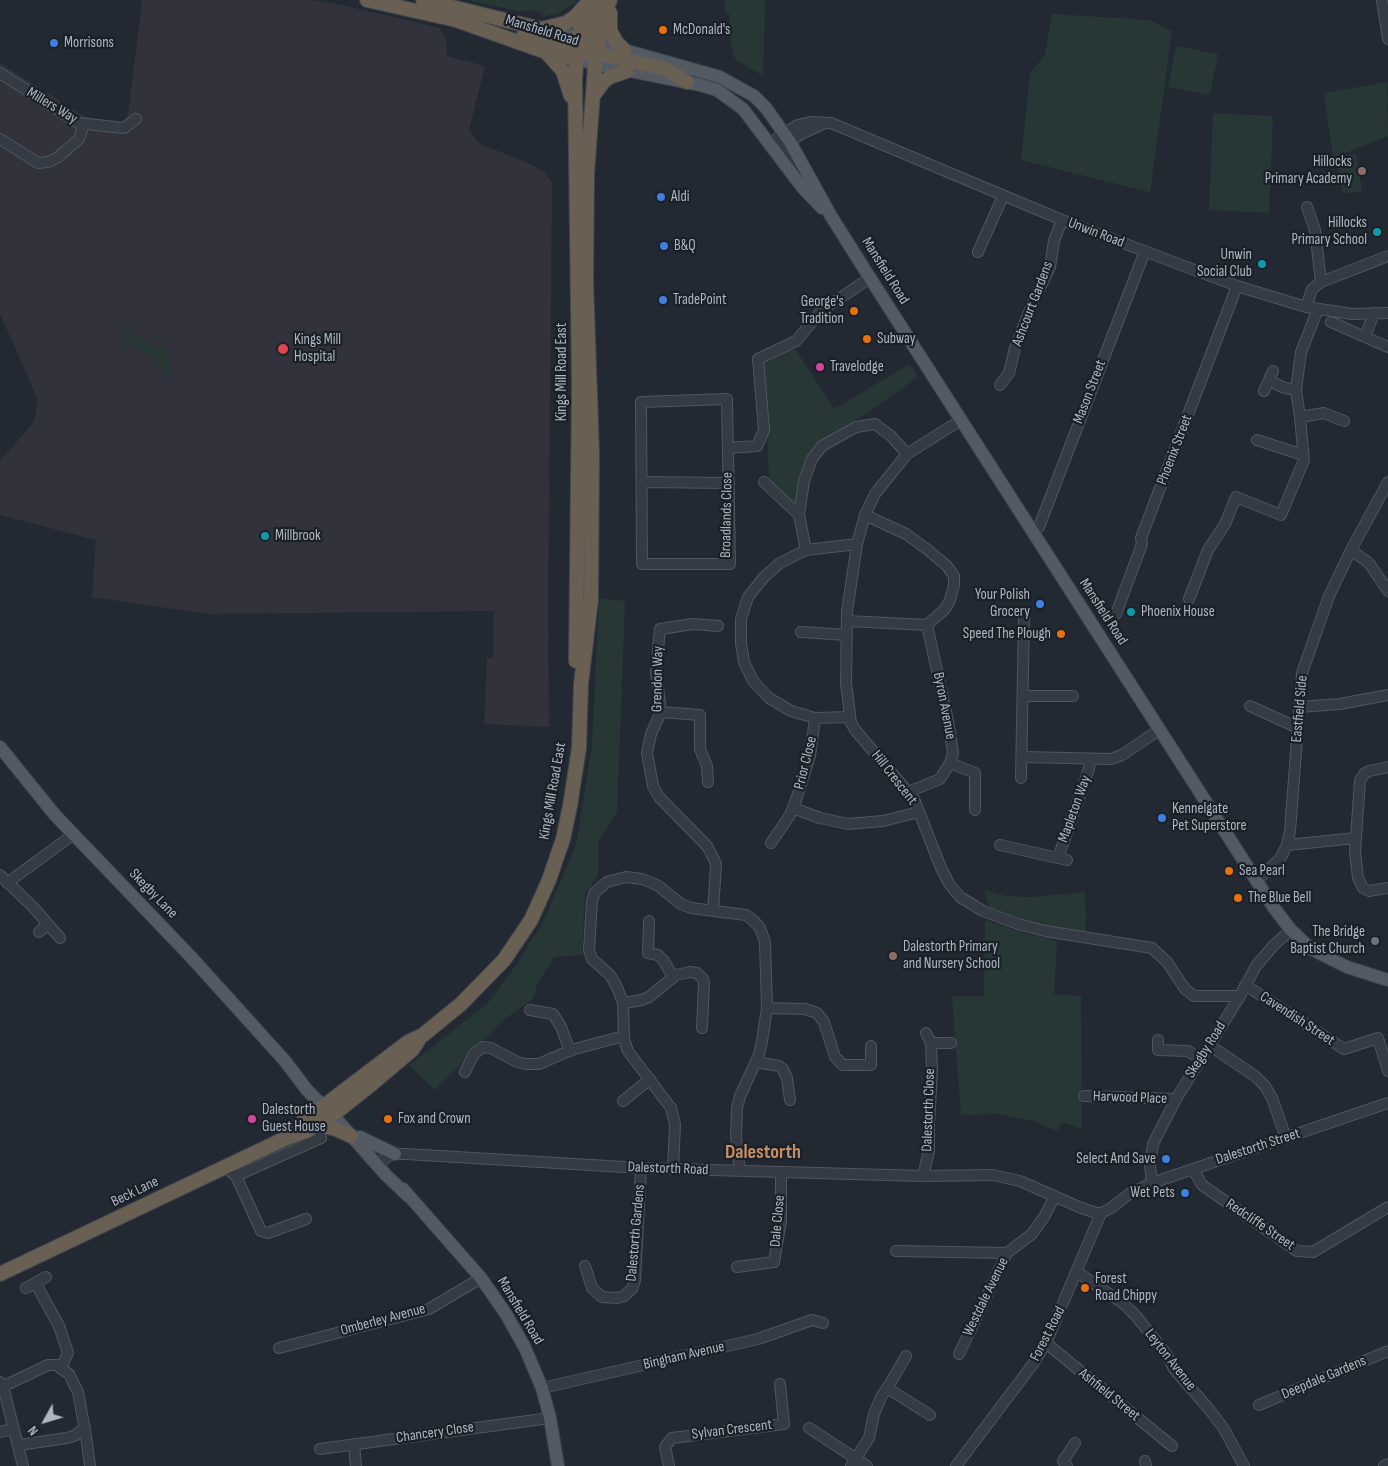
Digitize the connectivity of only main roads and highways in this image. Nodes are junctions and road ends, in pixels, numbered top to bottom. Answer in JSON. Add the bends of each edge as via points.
{"nodes":[{"id":1,"x":367,"y":0,"type":"edge"},
{"id":2,"x":423,"y":0,"type":"edge"},
{"id":3,"x":606,"y":1,"type":"edge"},
{"id":4,"x":586,"y":3,"type":"edge"},
{"id":5,"x":486,"y":15,"type":"junction"},
{"id":6,"x":541,"y":29,"type":"junction"},
{"id":7,"x":587,"y":50,"type":"junction"},
{"id":8,"x":624,"y":50,"type":"junction"},
{"id":9,"x":546,"y":52,"type":"junction"},
{"id":10,"x":627,"y":70,"type":"junction"},
{"id":11,"x":687,"y":82,"type":"junction"},
{"id":12,"x":593,"y":96,"type":"junction"},
{"id":13,"x":575,"y":111,"type":"junction"},
{"id":14,"x":781,"y":144,"type":"junction"},
{"id":15,"x":575,"y":169,"type":"junction"},
{"id":16,"x":831,"y":216,"type":"junction"},
{"id":17,"x":581,"y":684,"type":"junction"},
{"id":18,"x":0,"y":747,"type":"edge"},
{"id":19,"x":1388,"y":980,"type":"edge"},
{"id":20,"x":331,"y":1108,"type":"junction"},
{"id":21,"x":318,"y":1125,"type":"junction"},
{"id":22,"x":356,"y":1136,"type":"junction"},
{"id":23,"x":284,"y":1140,"type":"junction"},
{"id":24,"x":395,"y":1154,"type":"road end"},
{"id":25,"x":0,"y":1274,"type":"edge"},
{"id":26,"x":558,"y":1466,"type":"edge"}],
"edges":[{"from":1,"to":9,"type":"highway","name":"Mansfield Road","via":[[456,20]]},
{"from":2,"to":5,"type":"highway","name":"Mansfield Road"},
{"from":3,"to":7,"type":"highway"},
{"from":3,"to":8,"type":"highway","via":[[610,31]]},
{"from":4,"to":6,"type":"highway","via":[[566,23]]},
{"from":4,"to":7,"type":"highway"},
{"from":5,"to":6,"type":"highway","name":"Mansfield Road"},
{"from":5,"to":7,"type":"highway","via":[[511,30]]},
{"from":6,"to":7,"type":"main road","name":"Mansfield Road"},
{"from":7,"to":8,"type":"main road","name":"Mansfield Road"},
{"from":7,"to":9,"type":"highway","name":"Mansfield Road"},
{"from":7,"to":10,"type":"main road","name":"Mansfield Road"},
{"from":7,"to":11,"type":"highway","via":[[666,69]]},
{"from":7,"to":12,"type":"highway","name":"Kings Mill Road East"},
{"from":7,"to":13,"type":"highway","name":"Kings Mill Road East"},
{"from":7,"to":15,"type":"highway","via":[[582,148]]},
{"from":8,"to":14,"type":"main road","name":"Mansfield Road","via":[[720,77],[754,96],[766,108]]},
{"from":9,"to":13,"type":"highway","via":[[563,71]]},
{"from":10,"to":11,"type":"main road","name":"Mansfield Road"},
{"from":10,"to":12,"type":"highway","via":[[610,77]]},
{"from":11,"to":14,"type":"main road","name":"Mansfield Road","via":[[718,90],[736,102]]},
{"from":12,"to":17,"type":"highway","name":"Kings Mill Road East","via":[[587,174],[586,281],[592,453],[591,600]]},
{"from":13,"to":15,"type":"highway","name":"Kings Mill Road East"},
{"from":14,"to":16,"type":"main road","name":"Mansfield Road"},
{"from":14,"to":16,"type":"main road","name":"Mansfield Road","via":[[810,197]]},
{"from":15,"to":17,"type":"highway","name":"Kings Mill Road East","via":[[579,386],[576,665]]},
{"from":16,"to":19,"type":"main road","name":"Mansfield Road","via":[[1274,908],[1311,949],[1347,967]]},
{"from":17,"to":20,"type":"highway","name":"Kings Mill Road East","via":[[578,748],[570,806],[549,880],[531,920],[504,960],[462,1004],[423,1035],[408,1042]]},
{"from":18,"to":20,"type":"main road","name":"Skegby Lane","via":[[44,802],[192,958],[307,1090]]},
{"from":20,"to":21,"type":"highway","name":"Beck Lane"},
{"from":20,"to":22,"type":"main road","name":"Mansfield Road"},
{"from":20,"to":23,"type":"highway","name":"Beck Lane","via":[[300,1124]]},
{"from":21,"to":22,"type":"highway"},
{"from":21,"to":23,"type":"highway","name":"Beck Lane"},
{"from":22,"to":24,"type":"main road"},
{"from":22,"to":26,"type":"main road","name":"Mansfield Road","via":[[480,1278],[506,1314],[542,1388]]},
{"from":23,"to":25,"type":"highway","name":"Beck Lane"}]}
